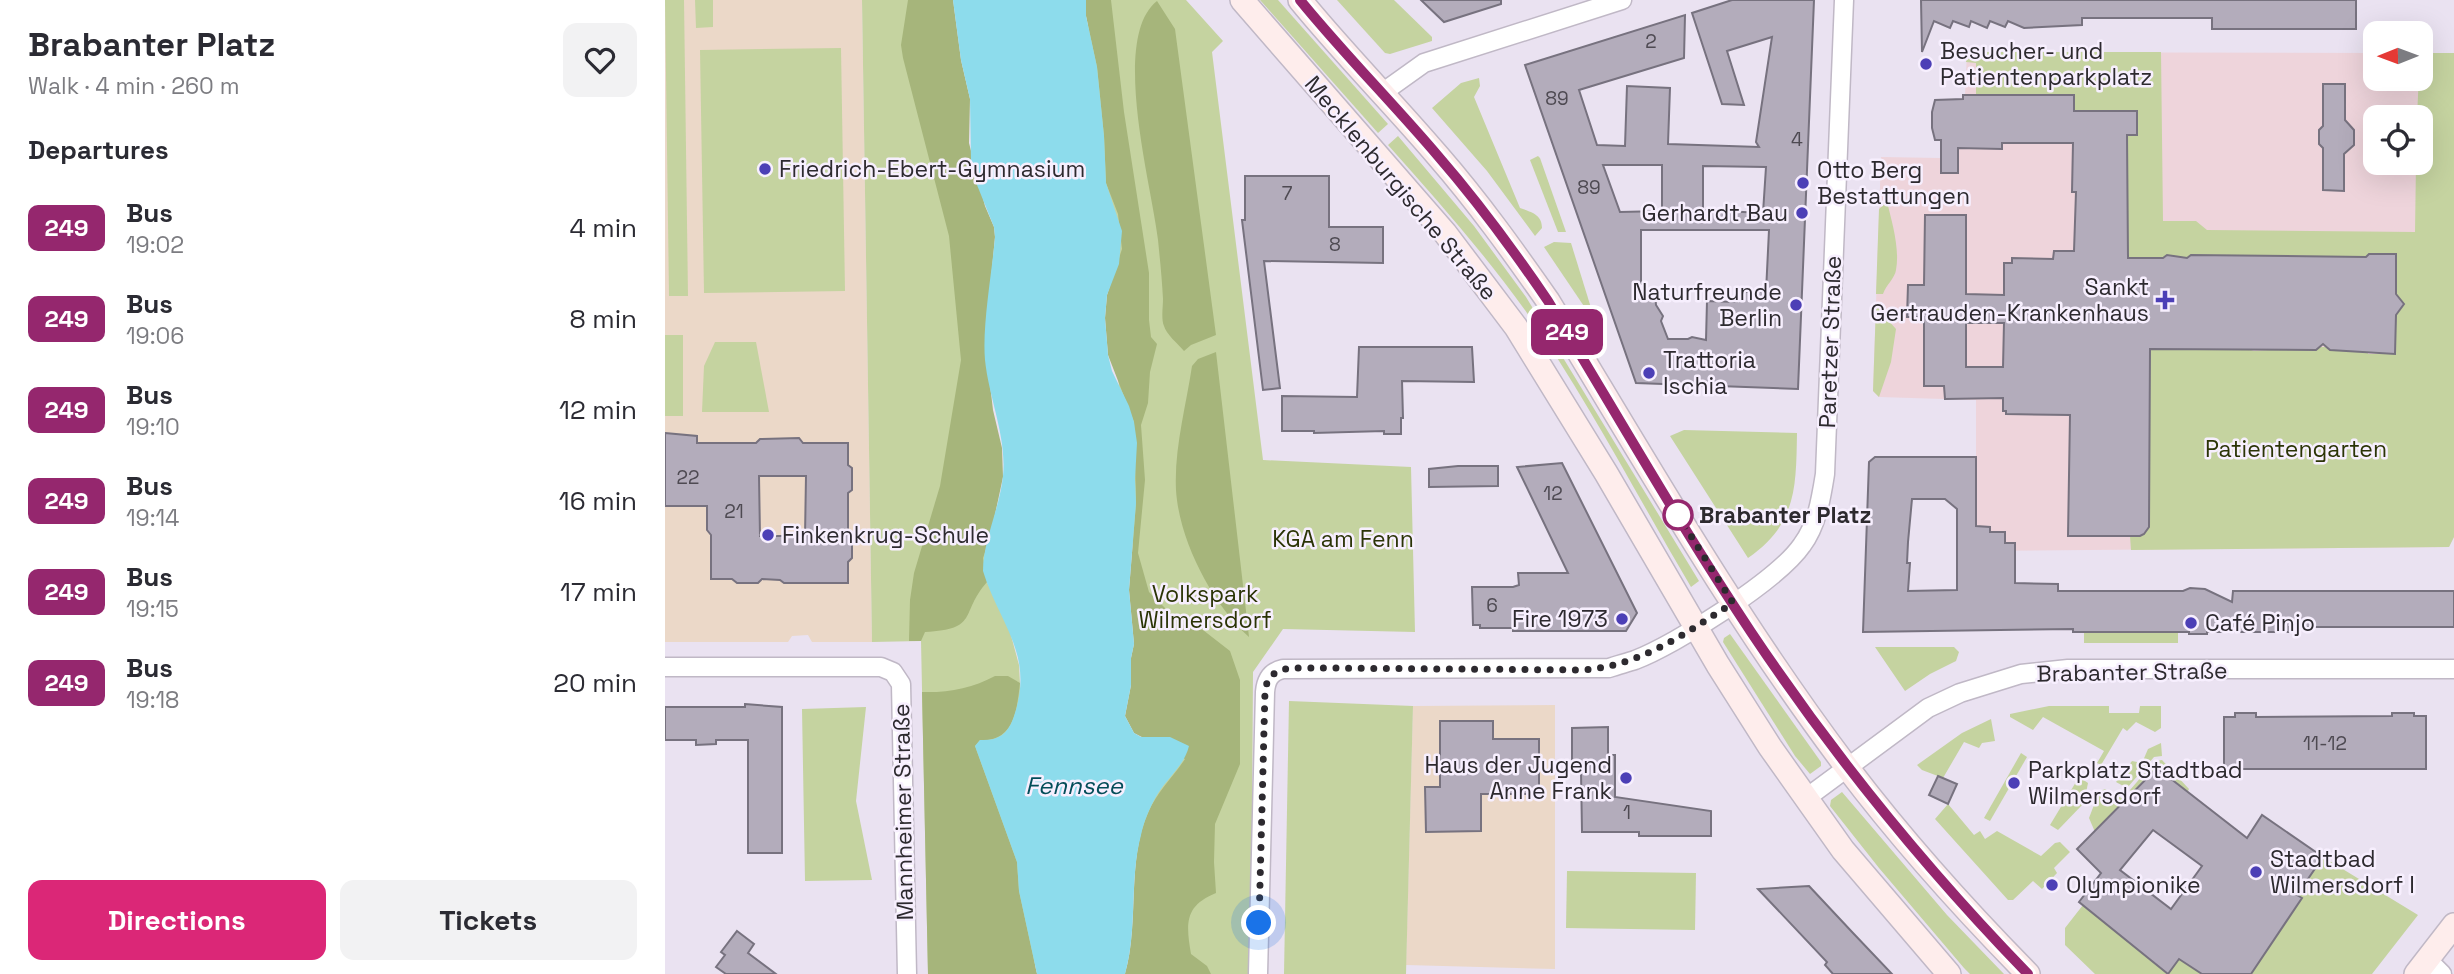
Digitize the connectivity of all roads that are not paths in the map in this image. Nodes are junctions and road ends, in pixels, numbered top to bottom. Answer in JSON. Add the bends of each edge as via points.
{"nodes":[{"id":1,"x":1241,"y":0,"type":"edge"},
{"id":2,"x":1300,"y":0,"type":"edge"},
{"id":3,"x":1622,"y":0,"type":"edge"},
{"id":4,"x":1844,"y":0,"type":"edge"},
{"id":5,"x":1382,"y":93,"type":"junction"},
{"id":6,"x":1733,"y":603,"type":"junction"},
{"id":7,"x":1695,"y":627,"type":"junction"},
{"id":8,"x":665,"y":667,"type":"edge"},
{"id":9,"x":2454,"y":669,"type":"edge"},
{"id":10,"x":1847,"y":768,"type":"junction"},
{"id":11,"x":1805,"y":799,"type":"junction"},
{"id":12,"x":2454,"y":925,"type":"edge"},
{"id":13,"x":2429,"y":969,"type":"edge"},
{"id":14,"x":907,"y":974,"type":"edge"},
{"id":15,"x":1258,"y":974,"type":"edge"},
{"id":16,"x":1949,"y":974,"type":"edge"},
{"id":17,"x":2028,"y":974,"type":"edge"}],
"edges":[{"from":1,"to":7,"type":"main road","name":"Mecklenburgische Straße","via":[[1445,233],[1516,327]]},
{"from":2,"to":5,"type":"main road","name":"Mecklenburgische Straße"},
{"from":3,"to":5,"type":"street","via":[[1424,63]]},
{"from":4,"to":6,"type":"street","name":"Paretzer Straße","via":[[1825,474],[1813,525],[1801,547],[1779,570]]},
{"from":5,"to":6,"type":"main road","name":"Mecklenburgische Straße","via":[[1476,201],[1540,290]]},
{"from":6,"to":7,"type":"street","name":"Paretzer Straße"},
{"from":6,"to":10,"type":"main road","name":"Mecklenburgische Straße"},
{"from":7,"to":11,"type":"main road","name":"Mecklenburgische Straße"},
{"from":7,"to":15,"type":"street","name":"Paretzer Straße","via":[[1635,660],[1609,668],[1274,672],[1265,691]]},
{"from":8,"to":14,"type":"street","name":"Mannheimer Straße","via":[[881,667],[893,672],[901,684]]},
{"from":9,"to":10,"type":"street","name":"Brabanter Straße","via":[[2068,669],[2021,674],[1928,708]]},
{"from":10,"to":11,"type":"street","name":"Brabanter Straße"},
{"from":10,"to":17,"type":"main road","name":"Mecklenburgische Straße","via":[[1942,884]]},
{"from":11,"to":16,"type":"main road","name":"Mecklenburgische Straße"},
{"from":12,"to":13,"type":"main road"}]}
